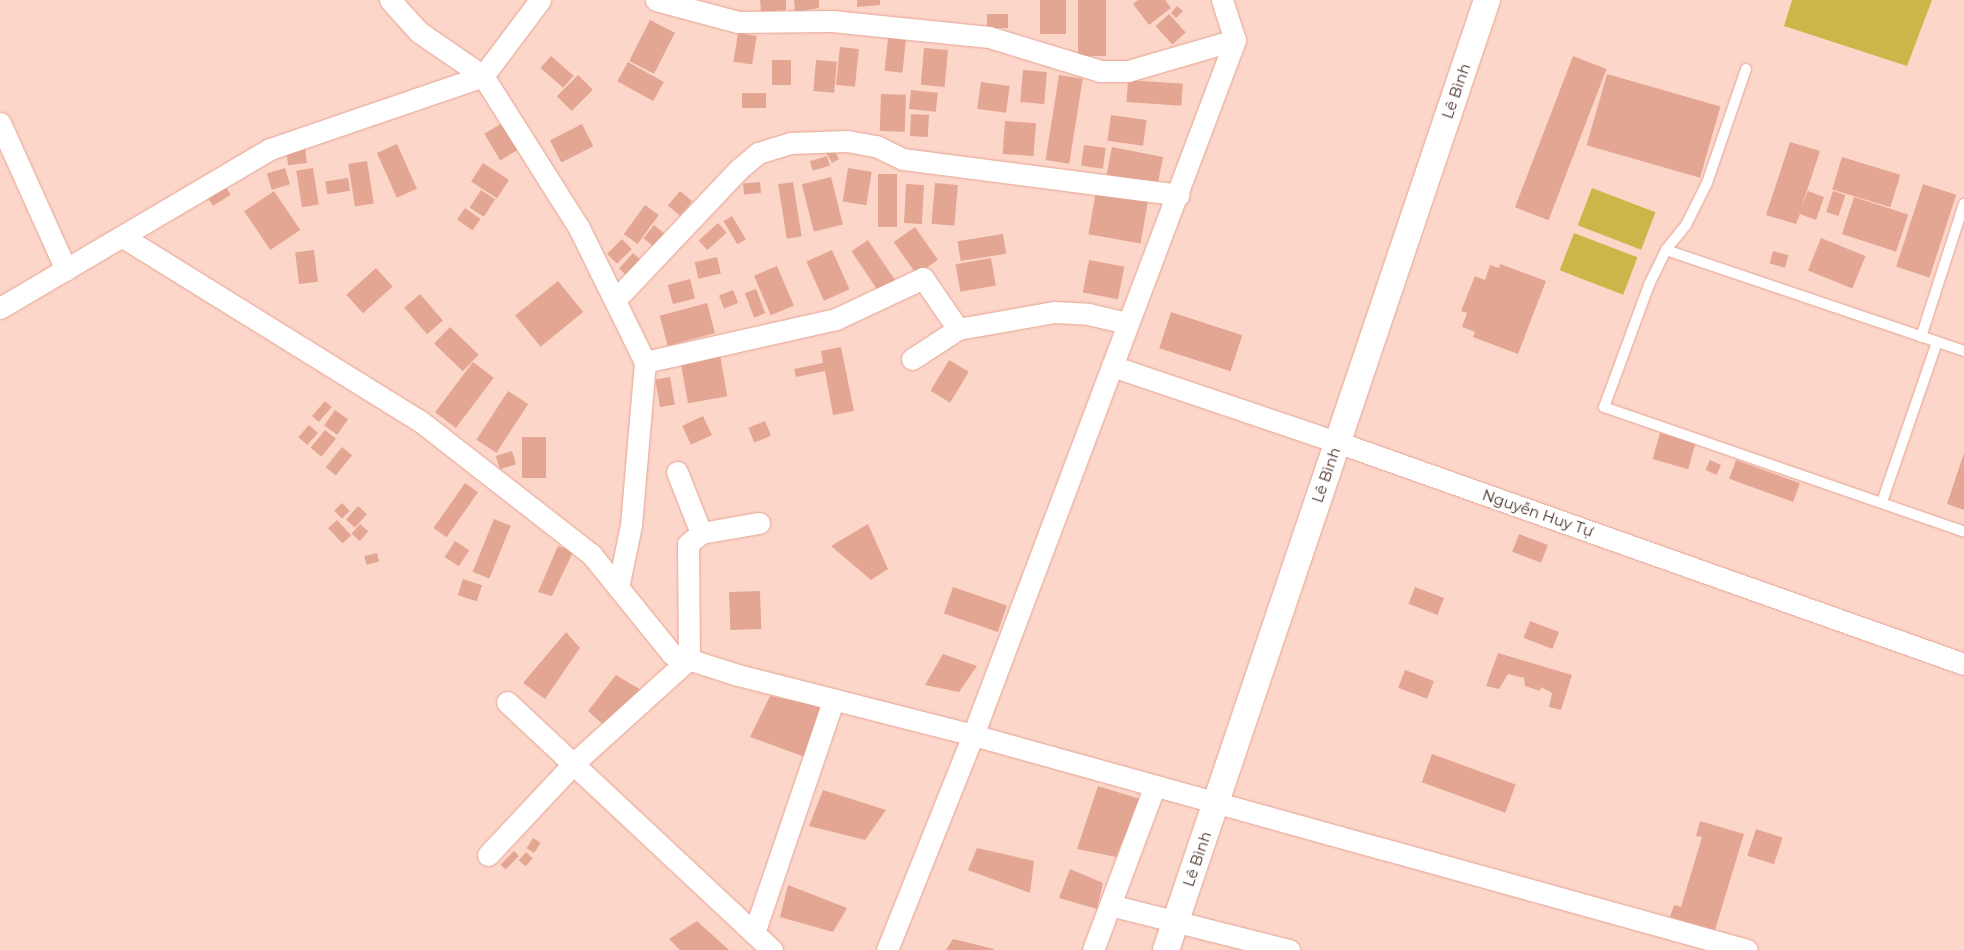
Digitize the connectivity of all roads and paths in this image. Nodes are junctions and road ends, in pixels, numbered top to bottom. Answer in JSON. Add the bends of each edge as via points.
{"nodes":[{"id":1,"x":390,"y":0,"type":"edge"},
{"id":2,"x":540,"y":0,"type":"edge"},
{"id":3,"x":656,"y":0,"type":"edge"},
{"id":4,"x":1222,"y":0,"type":"edge"},
{"id":5,"x":1488,"y":0,"type":"edge"},
{"id":6,"x":1235,"y":40,"type":"junction"},
{"id":7,"x":1746,"y":69,"type":"dead end"},
{"id":8,"x":483,"y":76,"type":"junction"},
{"id":9,"x":0,"y":123,"type":"edge"},
{"id":10,"x":1179,"y":194,"type":"junction"},
{"id":11,"x":1964,"y":204,"type":"edge"},
{"id":12,"x":123,"y":237,"type":"junction"},
{"id":13,"x":1666,"y":250,"type":"junction"},
{"id":14,"x":66,"y":270,"type":"junction"},
{"id":15,"x":616,"y":299,"type":"junction"},
{"id":16,"x":0,"y":308,"type":"edge"},
{"id":17,"x":1126,"y":323,"type":"junction"},
{"id":18,"x":958,"y":329,"type":"junction"},
{"id":19,"x":1922,"y":337,"type":"junction"},
{"id":20,"x":1937,"y":342,"type":"junction"},
{"id":21,"x":1964,"y":350,"type":"edge"},
{"id":22,"x":912,"y":359,"type":"dead end"},
{"id":23,"x":645,"y":362,"type":"junction"},
{"id":24,"x":1112,"y":366,"type":"junction"},
{"id":25,"x":1337,"y":442,"type":"junction"},
{"id":26,"x":677,"y":472,"type":"dead end"},
{"id":27,"x":1882,"y":502,"type":"junction"},
{"id":28,"x":759,"y":523,"type":"dead end"},
{"id":29,"x":1964,"y":532,"type":"edge"},
{"id":30,"x":701,"y":533,"type":"junction"},
{"id":31,"x":618,"y":588,"type":"junction"},
{"id":32,"x":689,"y":659,"type":"junction"},
{"id":33,"x":1964,"y":664,"type":"edge"},
{"id":34,"x":833,"y":700,"type":"junction"},
{"id":35,"x":507,"y":702,"type":"dead end"},
{"id":36,"x":973,"y":736,"type":"junction"},
{"id":37,"x":574,"y":763,"type":"junction"},
{"id":38,"x":1154,"y":788,"type":"junction"},
{"id":39,"x":1216,"y":805,"type":"junction"},
{"id":40,"x":488,"y":855,"type":"dead end"},
{"id":41,"x":1110,"y":905,"type":"junction"},
{"id":42,"x":1175,"y":922,"type":"junction"},
{"id":43,"x":765,"y":945,"type":"edge"},
{"id":44,"x":887,"y":950,"type":"edge"},
{"id":45,"x":1093,"y":950,"type":"edge"},
{"id":46,"x":1166,"y":950,"type":"edge"},
{"id":47,"x":1289,"y":950,"type":"edge"},
{"id":48,"x":1747,"y":950,"type":"edge"}],
"edges":[{"from":1,"to":8,"type":"street","via":[[419,32]]},
{"from":2,"to":8,"type":"street"},
{"from":3,"to":6,"type":"street","via":[[738,22],[832,21],[989,37],[1100,71],[1128,71]]},
{"from":4,"to":6,"type":"street"},
{"from":5,"to":25,"type":"street","name":"Lê Bình"},
{"from":6,"to":10,"type":"street"},
{"from":7,"to":13,"type":"lane","via":[[1704,192],[1686,225]]},
{"from":8,"to":12,"type":"street","via":[[270,148]]},
{"from":8,"to":15,"type":"street","via":[[579,228]]},
{"from":9,"to":14,"type":"street"},
{"from":10,"to":15,"type":"street","via":[[903,159],[876,146],[847,141],[790,143],[758,153],[739,169]]},
{"from":10,"to":17,"type":"street"},
{"from":11,"to":19,"type":"lane"},
{"from":12,"to":14,"type":"street"},
{"from":12,"to":31,"type":"street","via":[[420,421],[591,554]]},
{"from":13,"to":19,"type":"lane"},
{"from":13,"to":27,"type":"lane","via":[[1604,407]]},
{"from":14,"to":16,"type":"street"},
{"from":15,"to":23,"type":"street"},
{"from":17,"to":18,"type":"street","via":[[1088,314],[1054,312]]},
{"from":17,"to":24,"type":"street"},
{"from":18,"to":22,"type":"street"},
{"from":18,"to":23,"type":"street","via":[[924,278],[836,319]]},
{"from":19,"to":20,"type":"lane"},
{"from":20,"to":21,"type":"lane"},
{"from":20,"to":27,"type":"lane"},
{"from":23,"to":31,"type":"street","via":[[631,525]]},
{"from":24,"to":25,"type":"street","name":"Nguyễn Huy Tự"},
{"from":24,"to":36,"type":"street"},
{"from":25,"to":33,"type":"street","name":"Nguyễn Huy Tự"},
{"from":25,"to":39,"type":"street","name":"Lê Bình"},
{"from":26,"to":30,"type":"street"},
{"from":27,"to":29,"type":"lane"},
{"from":28,"to":30,"type":"street"},
{"from":30,"to":32,"type":"street","via":[[688,544]]},
{"from":31,"to":32,"type":"street","via":[[672,654]]},
{"from":32,"to":34,"type":"street"},
{"from":32,"to":37,"type":"street"},
{"from":34,"to":36,"type":"street"},
{"from":34,"to":43,"type":"street"},
{"from":35,"to":37,"type":"street"},
{"from":36,"to":38,"type":"street"},
{"from":36,"to":44,"type":"street"},
{"from":37,"to":40,"type":"street"},
{"from":37,"to":43,"type":"street"},
{"from":38,"to":39,"type":"street"},
{"from":38,"to":41,"type":"street"},
{"from":39,"to":42,"type":"street","name":"Lê Bình"},
{"from":39,"to":48,"type":"street"},
{"from":41,"to":42,"type":"street"},
{"from":41,"to":45,"type":"street"},
{"from":42,"to":46,"type":"street","name":"Lê Bình"},
{"from":42,"to":47,"type":"street"}]}
